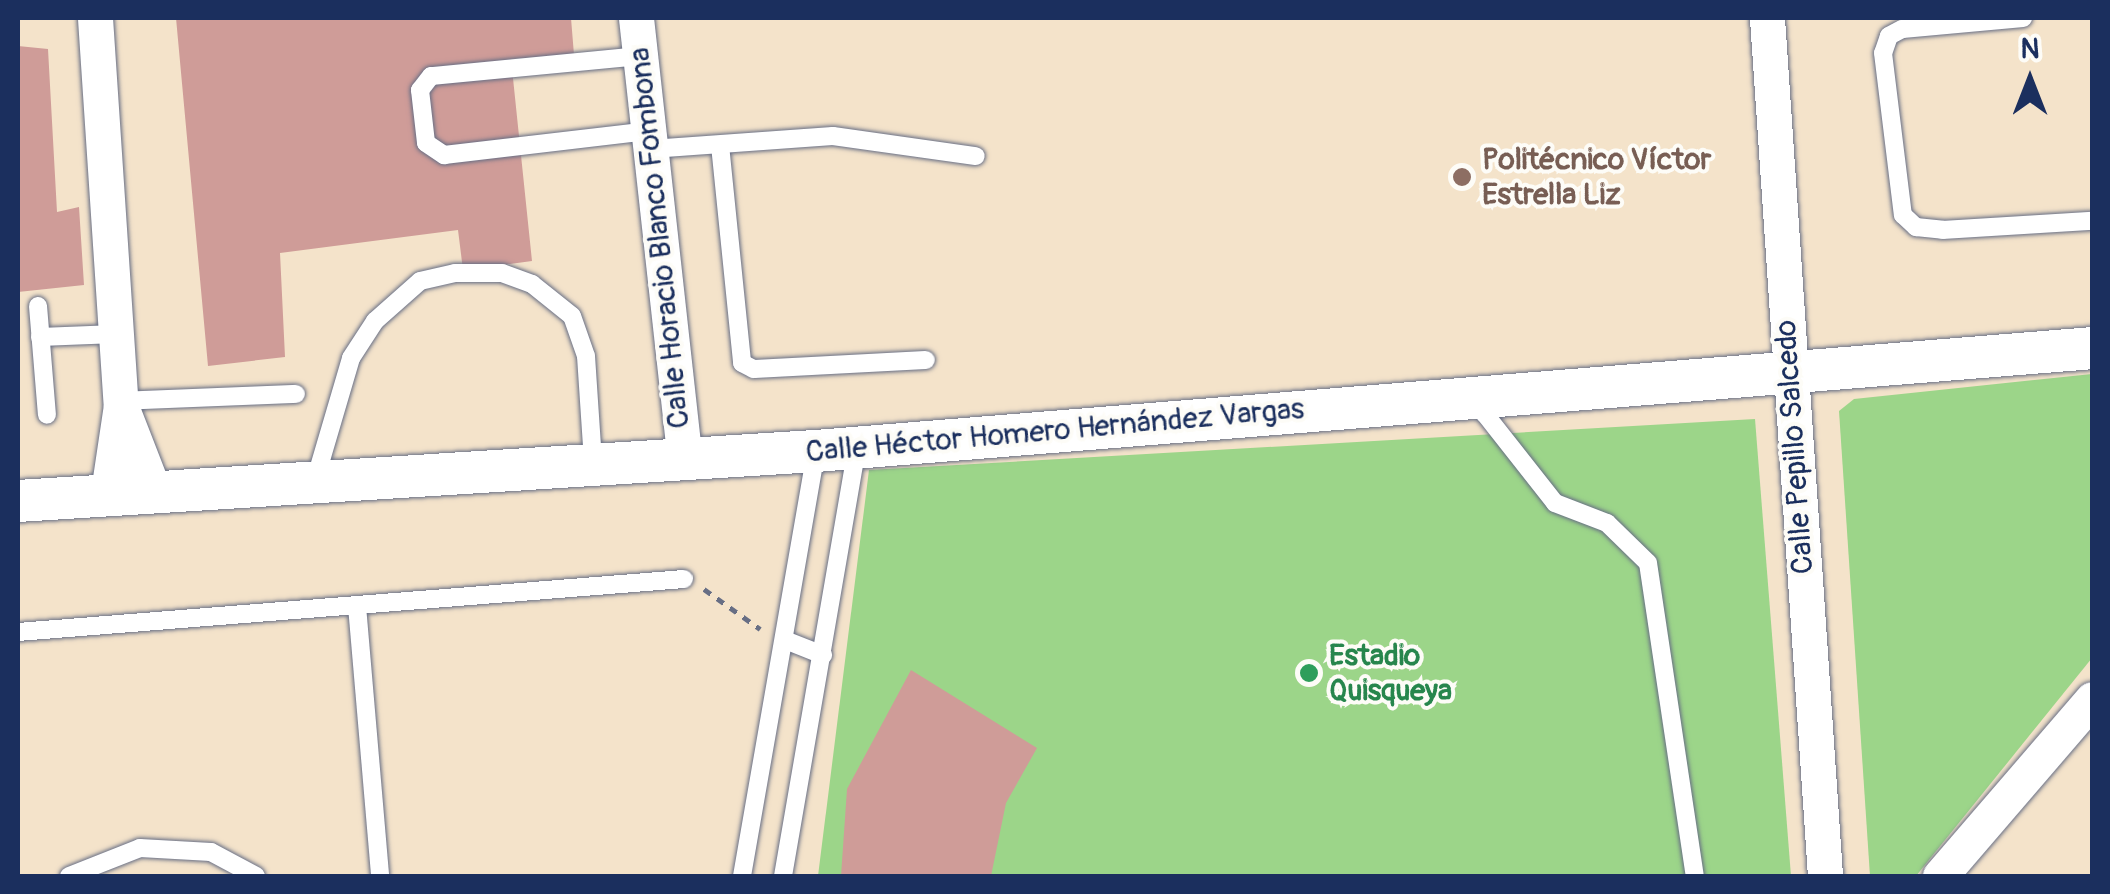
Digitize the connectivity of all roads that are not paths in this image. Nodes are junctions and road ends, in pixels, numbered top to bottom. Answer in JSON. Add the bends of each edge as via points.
{"nodes":[{"id":1,"x":96,"y":18,"type":"edge"},
{"id":2,"x":636,"y":18,"type":"edge"},
{"id":3,"x":1767,"y":18,"type":"edge"},
{"id":4,"x":2022,"y":18,"type":"edge"},
{"id":5,"x":640,"y":56,"type":"junction"},
{"id":6,"x":649,"y":140,"type":"junction"},
{"id":7,"x":720,"y":144,"type":"junction"},
{"id":8,"x":976,"y":156,"type":"dead end"},
{"id":9,"x":2092,"y":221,"type":"edge"},
{"id":10,"x":38,"y":306,"type":"dead end"},
{"id":11,"x":116,"y":334,"type":"junction"},
{"id":12,"x":40,"y":336,"type":"junction"},
{"id":13,"x":2092,"y":348,"type":"edge"},
{"id":14,"x":926,"y":360,"type":"dead end"},
{"id":15,"x":1790,"y":372,"type":"junction"},
{"id":16,"x":296,"y":394,"type":"dead end"},
{"id":17,"x":1480,"y":397,"type":"junction"},
{"id":18,"x":121,"y":403,"type":"junction"},
{"id":19,"x":47,"y":415,"type":"dead end"},
{"id":20,"x":837,"y":450,"type":"junction"},
{"id":21,"x":685,"y":459,"type":"junction"},
{"id":22,"x":593,"y":461,"type":"junction"},
{"id":23,"x":313,"y":487,"type":"junction"},
{"id":24,"x":154,"y":491,"type":"junction"},
{"id":25,"x":108,"y":492,"type":"junction"},
{"id":26,"x":18,"y":501,"type":"edge"},
{"id":27,"x":684,"y":579,"type":"road end"},
{"id":28,"x":357,"y":606,"type":"junction"},
{"id":29,"x":18,"y":632,"type":"edge"},
{"id":30,"x":786,"y":640,"type":"junction"},
{"id":31,"x":824,"y":656,"type":"junction"},
{"id":32,"x":2092,"y":699,"type":"edge"},
{"id":33,"x":69,"y":876,"type":"edge"},
{"id":34,"x":256,"y":876,"type":"edge"},
{"id":35,"x":380,"y":876,"type":"edge"},
{"id":36,"x":742,"y":876,"type":"edge"},
{"id":37,"x":783,"y":876,"type":"edge"},
{"id":38,"x":1695,"y":876,"type":"edge"},
{"id":39,"x":1824,"y":876,"type":"edge"},
{"id":40,"x":1940,"y":876,"type":"edge"}],
"edges":[{"from":1,"to":11,"type":"street"},
{"from":2,"to":5,"type":"street","name":"Calle Horacio Blanco Fombona"},
{"from":3,"to":15,"type":"street","name":"Calle Pepillo Salcedo"},
{"from":4,"to":9,"type":"lane","via":[[1902,28],[1889,36],[1883,54],[1903,216],[1916,228],[1943,230]]},
{"from":5,"to":6,"type":"street","name":"Calle Horacio Blanco Fombona"},
{"from":5,"to":6,"type":"lane","via":[[431,76],[420,90],[426,142],[444,155]]},
{"from":6,"to":7,"type":"lane"},
{"from":6,"to":21,"type":"street","name":"Calle Horacio Blanco Fombona"},
{"from":7,"to":8,"type":"lane","via":[[833,136]]},
{"from":7,"to":14,"type":"lane","via":[[742,363],[754,369]]},
{"from":10,"to":12,"type":"lane"},
{"from":11,"to":12,"type":"lane"},
{"from":11,"to":18,"type":"street"},
{"from":12,"to":19,"type":"lane"},
{"from":13,"to":15,"type":"street","name":"Calle Héctor Homero Hernández Vargas"},
{"from":15,"to":17,"type":"street","name":"Calle Héctor Homero Hernández Vargas"},
{"from":15,"to":39,"type":"street","name":"Calle Pepillo Salcedo"},
{"from":16,"to":18,"type":"lane"},
{"from":17,"to":20,"type":"street","name":"Calle Héctor Homero Hernández Vargas"},
{"from":17,"to":38,"type":"lane","via":[[1485,414],[1555,503],[1607,523],[1648,563]]},
{"from":18,"to":24,"type":"street"},
{"from":18,"to":25,"type":"street"},
{"from":20,"to":21,"type":"street","name":"Calle Héctor Homero Hernández Vargas"},
{"from":20,"to":30,"type":"lane"},
{"from":20,"to":31,"type":"lane"},
{"from":21,"to":22,"type":"street","name":"Calle Héctor Homero Hernández Vargas"},
{"from":22,"to":23,"type":"street","name":"Calle Héctor Homero Hernández Vargas"},
{"from":22,"to":23,"type":"lane","via":[[586,356],[572,316],[532,284],[502,274],[456,274],[420,281],[375,320],[351,358]]},
{"from":23,"to":24,"type":"street","name":"Calle Héctor Homero Hernández Vargas"},
{"from":24,"to":25,"type":"street","name":"Calle Héctor Homero Hernández Vargas"},
{"from":25,"to":26,"type":"street","name":"Calle Héctor Homero Hernández Vargas"},
{"from":27,"to":28,"type":"lane"},
{"from":28,"to":29,"type":"lane"},
{"from":28,"to":35,"type":"lane"},
{"from":30,"to":31,"type":"lane"},
{"from":30,"to":36,"type":"lane"},
{"from":31,"to":37,"type":"lane"},
{"from":32,"to":40,"type":"street"},
{"from":33,"to":34,"type":"lane","via":[[140,848],[210,852]]}]}
